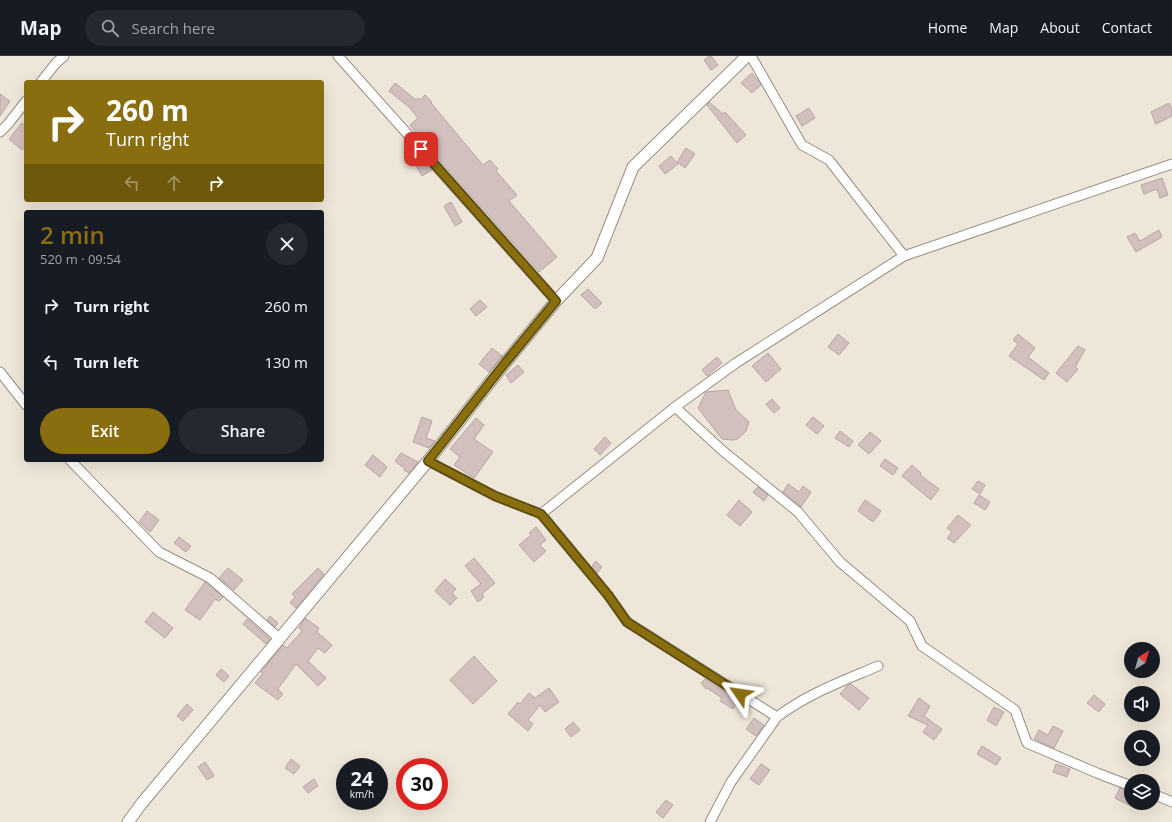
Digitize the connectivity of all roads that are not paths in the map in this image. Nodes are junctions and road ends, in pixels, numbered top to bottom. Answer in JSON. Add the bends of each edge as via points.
{"nodes":[{"id":1,"x":64,"y":56,"type":"edge"},
{"id":2,"x":338,"y":56,"type":"edge"},
{"id":3,"x":747,"y":56,"type":"edge"},
{"id":4,"x":752,"y":56,"type":"edge"},
{"id":5,"x":43,"y":80,"type":"edge"},
{"id":6,"x":24,"y":104,"type":"edge"},
{"id":7,"x":0,"y":132,"type":"edge"},
{"id":8,"x":1172,"y":164,"type":"edge"},
{"id":9,"x":904,"y":256,"type":"junction"},
{"id":10,"x":556,"y":301,"type":"junction"},
{"id":11,"x":0,"y":372,"type":"edge"},
{"id":12,"x":24,"y":402,"type":"edge"},
{"id":13,"x":675,"y":407,"type":"junction"},
{"id":14,"x":428,"y":461,"type":"junction"},
{"id":15,"x":72,"y":462,"type":"edge"},
{"id":16,"x":541,"y":514,"type":"junction"},
{"id":17,"x":280,"y":639,"type":"junction"},
{"id":18,"x":878,"y":666,"type":"dead end"},
{"id":19,"x":777,"y":717,"type":"junction"},
{"id":20,"x":1124,"y":783,"type":"edge"},
{"id":21,"x":1160,"y":797,"type":"edge"},
{"id":22,"x":1172,"y":802,"type":"edge"},
{"id":23,"x":128,"y":822,"type":"edge"},
{"id":24,"x":710,"y":822,"type":"edge"}],
"edges":[{"from":1,"to":5,"type":"street"},
{"from":2,"to":10,"type":"street"},
{"from":3,"to":10,"type":"street","via":[[633,167],[597,258]]},
{"from":4,"to":9,"type":"street","via":[[802,144],[829,160]]},
{"from":6,"to":7,"type":"street"},
{"from":8,"to":9,"type":"street"},
{"from":9,"to":13,"type":"street","via":[[736,363]]},
{"from":10,"to":14,"type":"street"},
{"from":11,"to":12,"type":"street"},
{"from":13,"to":16,"type":"street"},
{"from":13,"to":20,"type":"street","via":[[723,451],[798,512],[840,562],[910,621],[922,646],[1015,710],[1027,743]]},
{"from":14,"to":16,"type":"street","via":[[495,496]]},
{"from":14,"to":17,"type":"street"},
{"from":15,"to":17,"type":"street","via":[[159,552],[210,578]]},
{"from":16,"to":19,"type":"street","via":[[627,622]]},
{"from":17,"to":23,"type":"street"},
{"from":18,"to":19,"type":"street","via":[[813,693]]},
{"from":19,"to":24,"type":"street","via":[[731,782]]},
{"from":21,"to":22,"type":"street"}]}
